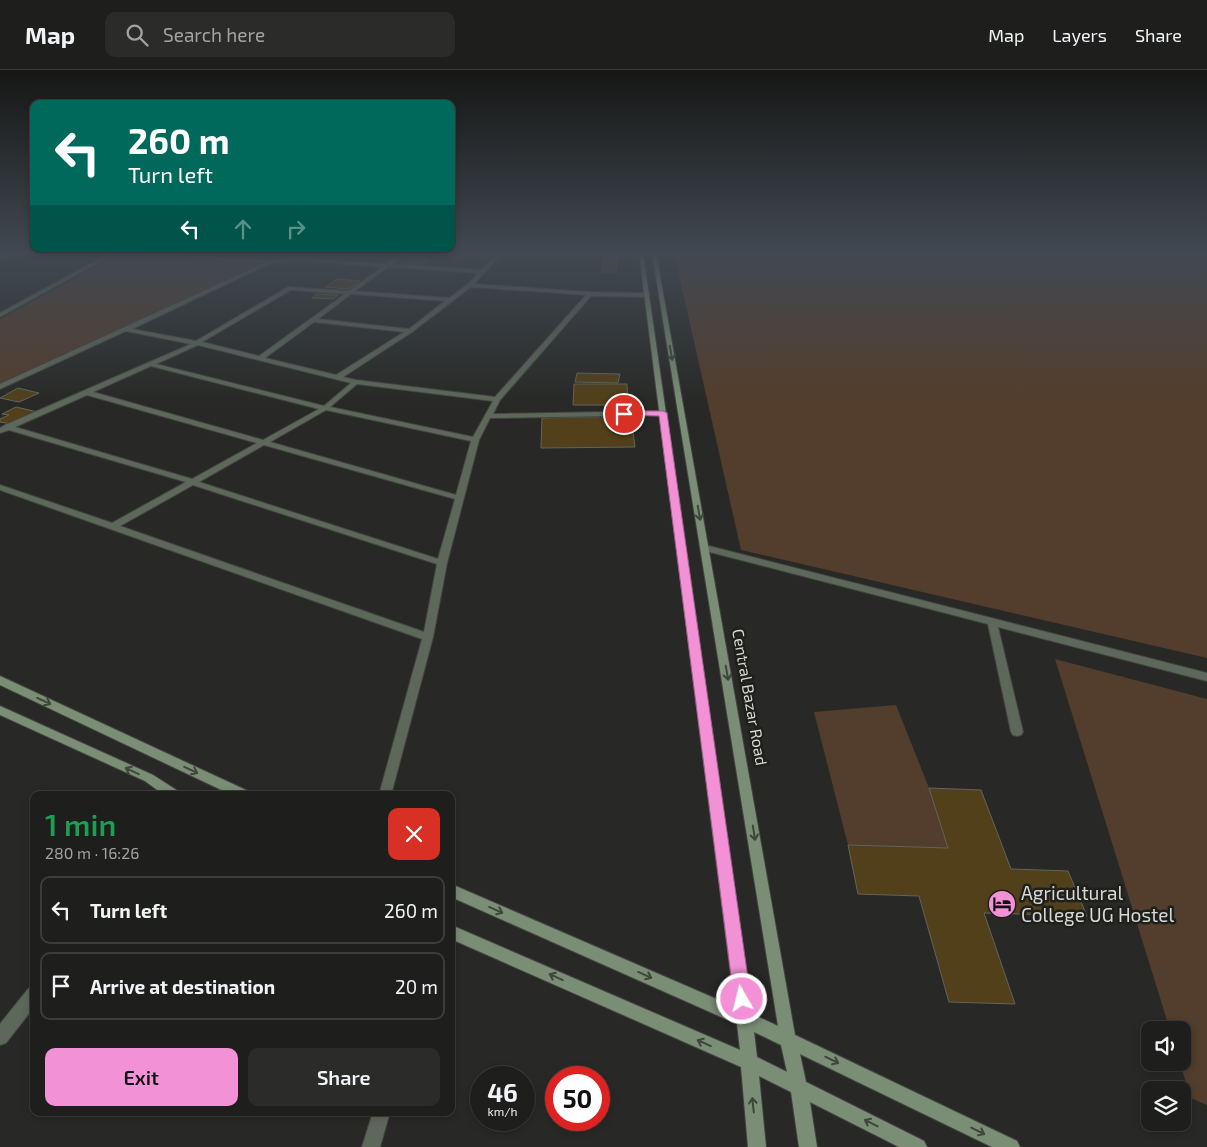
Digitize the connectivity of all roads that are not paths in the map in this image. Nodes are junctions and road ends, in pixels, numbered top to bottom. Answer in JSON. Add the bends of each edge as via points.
{"nodes":[{"id":1,"x":22,"y":303,"type":"edge"},
{"id":2,"x":181,"y":303,"type":"edge"},
{"id":3,"x":264,"y":303,"type":"edge"},
{"id":4,"x":336,"y":303,"type":"edge"},
{"id":5,"x":447,"y":303,"type":"edge"},
{"id":6,"x":582,"y":303,"type":"edge"},
{"id":7,"x":648,"y":303,"type":"edge"},
{"id":8,"x":663,"y":303,"type":"edge"},
{"id":9,"x":0,"y":315,"type":"edge"},
{"id":10,"x":311,"y":320,"type":"junction"},
{"id":11,"x":125,"y":329,"type":"junction"},
{"id":12,"x":410,"y":331,"type":"junction"},
{"id":13,"x":197,"y":342,"type":"junction"},
{"id":14,"x":261,"y":358,"type":"junction"},
{"id":15,"x":150,"y":364,"type":"junction"},
{"id":16,"x":338,"y":378,"type":"junction"},
{"id":17,"x":356,"y":382,"type":"junction"},
{"id":18,"x":0,"y":387,"type":"edge"},
{"id":19,"x":86,"y":392,"type":"junction"},
{"id":20,"x":497,"y":399,"type":"junction"},
{"id":21,"x":325,"y":408,"type":"junction"},
{"id":22,"x":663,"y":413,"type":"junction"},
{"id":23,"x":488,"y":416,"type":"junction"},
{"id":24,"x":4,"y":429,"type":"edge"},
{"id":25,"x":475,"y":440,"type":"junction"},
{"id":26,"x":264,"y":443,"type":"junction"},
{"id":27,"x":194,"y":482,"type":"junction"},
{"id":28,"x":0,"y":487,"type":"edge"},
{"id":29,"x":459,"y":498,"type":"junction"},
{"id":30,"x":112,"y":527,"type":"junction"},
{"id":31,"x":705,"y":548,"type":"junction"},
{"id":32,"x":442,"y":563,"type":"junction"},
{"id":33,"x":992,"y":622,"type":"junction"},
{"id":34,"x":428,"y":637,"type":"junction"},
{"id":35,"x":1207,"y":677,"type":"edge"},
{"id":36,"x":0,"y":680,"type":"edge"},
{"id":37,"x":0,"y":710,"type":"edge"},
{"id":38,"x":1017,"y":732,"type":"dead end"},
{"id":39,"x":168,"y":791,"type":"edge"},
{"id":40,"x":236,"y":791,"type":"edge"},
{"id":41,"x":386,"y":791,"type":"edge"},
{"id":42,"x":455,"y":892,"type":"edge"},
{"id":43,"x":455,"y":934,"type":"edge"},
{"id":44,"x":30,"y":999,"type":"edge"},
{"id":45,"x":745,"y":1019,"type":"junction"},
{"id":46,"x":0,"y":1037,"type":"edge"},
{"id":47,"x":788,"y":1039,"type":"junction"},
{"id":48,"x":749,"y":1062,"type":"junction"},
{"id":49,"x":800,"y":1087,"type":"junction"},
{"id":50,"x":381,"y":1116,"type":"edge"},
{"id":51,"x":915,"y":1146,"type":"edge"},
{"id":52,"x":371,"y":1147,"type":"edge"},
{"id":53,"x":757,"y":1147,"type":"edge"},
{"id":54,"x":808,"y":1147,"type":"edge"},
{"id":55,"x":1010,"y":1147,"type":"edge"}],
"edges":[{"from":1,"to":9,"type":"street"},
{"from":2,"to":11,"type":"street"},
{"from":3,"to":13,"type":"street"},
{"from":4,"to":10,"type":"street"},
{"from":5,"to":12,"type":"street"},
{"from":6,"to":20,"type":"street"},
{"from":7,"to":22,"type":"main road"},
{"from":8,"to":31,"type":"main road","name":"Central Bazar Road","one_way":true},
{"from":10,"to":12,"type":"street"},
{"from":10,"to":14,"type":"street"},
{"from":11,"to":13,"type":"street"},
{"from":11,"to":18,"type":"street"},
{"from":12,"to":16,"type":"street"},
{"from":13,"to":14,"type":"street"},
{"from":13,"to":15,"type":"street"},
{"from":14,"to":16,"type":"street"},
{"from":15,"to":19,"type":"street"},
{"from":15,"to":21,"type":"street"},
{"from":16,"to":17,"type":"street"},
{"from":17,"to":20,"type":"street"},
{"from":17,"to":21,"type":"street"},
{"from":19,"to":24,"type":"street"},
{"from":19,"to":26,"type":"street"},
{"from":20,"to":23,"type":"street"},
{"from":21,"to":25,"type":"street"},
{"from":21,"to":26,"type":"street"},
{"from":22,"to":23,"type":"street"},
{"from":22,"to":45,"type":"main road"},
{"from":23,"to":25,"type":"street"},
{"from":24,"to":27,"type":"street"},
{"from":25,"to":29,"type":"street"},
{"from":26,"to":27,"type":"street"},
{"from":26,"to":29,"type":"street"},
{"from":27,"to":30,"type":"street"},
{"from":27,"to":32,"type":"street"},
{"from":28,"to":30,"type":"street"},
{"from":29,"to":32,"type":"street"},
{"from":30,"to":34,"type":"street"},
{"from":31,"to":33,"type":"street"},
{"from":31,"to":47,"type":"main road","name":"Central Bazar Road","one_way":true},
{"from":32,"to":34,"type":"street"},
{"from":33,"to":35,"type":"street"},
{"from":33,"to":38,"type":"street"},
{"from":34,"to":41,"type":"street"},
{"from":36,"to":40,"type":"main road","one_way":true},
{"from":39,"to":37,"type":"main road","one_way":true,"via":[[149,778]]},
{"from":42,"to":45,"type":"main road","one_way":true},
{"from":48,"to":43,"type":"main road","one_way":true},
{"from":44,"to":46,"type":"street"},
{"from":45,"to":47,"type":"main road"},
{"from":45,"to":48,"type":"main road"},
{"from":47,"to":49,"type":"main road","name":"Central Bazar Road"},
{"from":47,"to":55,"type":"main road","one_way":true},
{"from":48,"to":49,"type":"main road"},
{"from":53,"to":48,"type":"main road","one_way":true},
{"from":51,"to":49,"type":"main road","one_way":true},
{"from":49,"to":54,"type":"main road","name":"Central Bazar Road"},
{"from":50,"to":52,"type":"street"}]}
